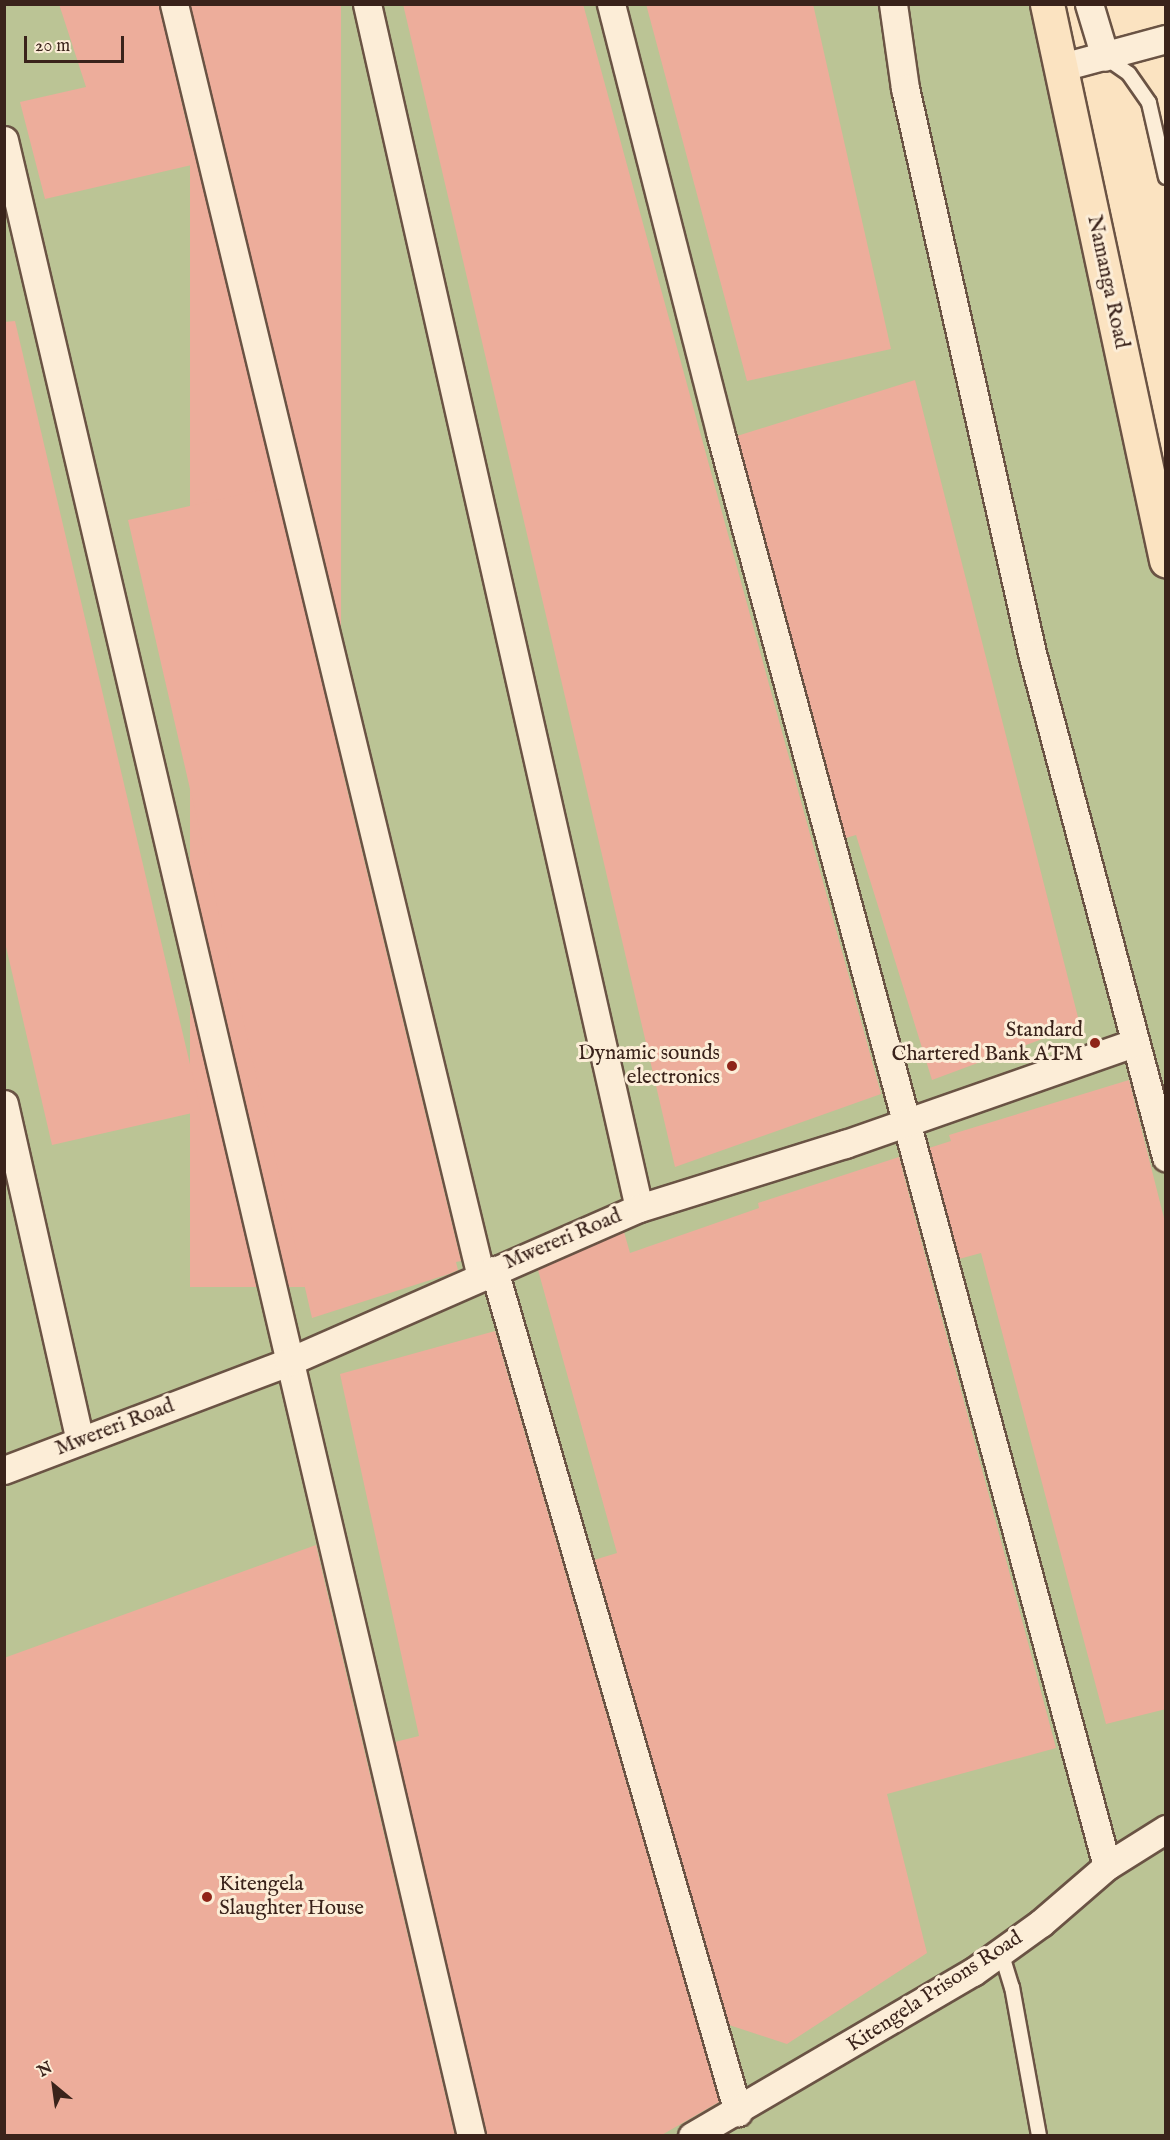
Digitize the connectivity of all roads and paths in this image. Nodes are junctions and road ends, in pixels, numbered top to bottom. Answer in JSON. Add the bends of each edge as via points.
{"nodes":[{"id":1,"x":174,"y":4,"type":"edge"},
{"id":2,"x":367,"y":4,"type":"edge"},
{"id":3,"x":611,"y":4,"type":"edge"},
{"id":4,"x":893,"y":4,"type":"edge"},
{"id":5,"x":1047,"y":4,"type":"edge"},
{"id":6,"x":1089,"y":4,"type":"edge"},
{"id":7,"x":1166,"y":39,"type":"edge"},
{"id":8,"x":1105,"y":57,"type":"junction"},
{"id":9,"x":1062,"y":67,"type":"junction"},
{"id":10,"x":4,"y":140,"type":"edge"},
{"id":11,"x":1166,"y":177,"type":"edge"},
{"id":12,"x":1166,"y":560,"type":"edge"},
{"id":13,"x":1134,"y":1043,"type":"junction"},
{"id":14,"x":4,"y":1104,"type":"edge"},
{"id":15,"x":907,"y":1124,"type":"junction"},
{"id":16,"x":1166,"y":1157,"type":"edge"},
{"id":17,"x":639,"y":1208,"type":"junction"},
{"id":18,"x":488,"y":1274,"type":"junction"},
{"id":19,"x":288,"y":1362,"type":"junction"},
{"id":20,"x":80,"y":1441,"type":"junction"},
{"id":21,"x":4,"y":1470,"type":"edge"},
{"id":22,"x":1166,"y":1828,"type":"edge"},
{"id":23,"x":1107,"y":1866,"type":"junction"},
{"id":24,"x":1001,"y":1952,"type":"junction"},
{"id":25,"x":738,"y":2112,"type":"junction"},
{"id":26,"x":697,"y":2134,"type":"edge"},
{"id":27,"x":471,"y":2136,"type":"edge"},
{"id":28,"x":1039,"y":2136,"type":"edge"}],
"edges":[{"from":1,"to":18,"type":"street"},
{"from":2,"to":17,"type":"street"},
{"from":3,"to":15,"type":"street"},
{"from":4,"to":13,"type":"street","via":[[905,88],[1032,653]]},
{"from":5,"to":9,"type":"highway","name":"Namanga Road"},
{"from":6,"to":8,"type":"street"},
{"from":7,"to":8,"type":"street"},
{"from":8,"to":9,"type":"street"},
{"from":8,"to":11,"type":"lane","via":[[1130,74],[1149,103]]},
{"from":9,"to":12,"type":"highway","name":"Namanga Road"},
{"from":10,"to":19,"type":"street"},
{"from":13,"to":15,"type":"street","name":"Mwereri Road"},
{"from":13,"to":16,"type":"street"},
{"from":14,"to":20,"type":"street"},
{"from":15,"to":17,"type":"street","name":"Mwereri Road"},
{"from":15,"to":23,"type":"street"},
{"from":17,"to":18,"type":"street","name":"Mwereri Road"},
{"from":18,"to":19,"type":"street","name":"Mwereri Road"},
{"from":18,"to":25,"type":"street"},
{"from":19,"to":20,"type":"street","name":"Mwereri Road"},
{"from":19,"to":27,"type":"street"},
{"from":20,"to":21,"type":"street","name":"Mwereri Road"},
{"from":22,"to":23,"type":"street","name":"Kitengela Prisons Road"},
{"from":23,"to":24,"type":"street","name":"Kitengela Prisons Road"},
{"from":24,"to":25,"type":"street","name":"Kitengela Prisons Road"},
{"from":24,"to":28,"type":"lane","via":[[1012,1987]]},
{"from":25,"to":26,"type":"street","name":"Kitengela Prisons Road"}]}
